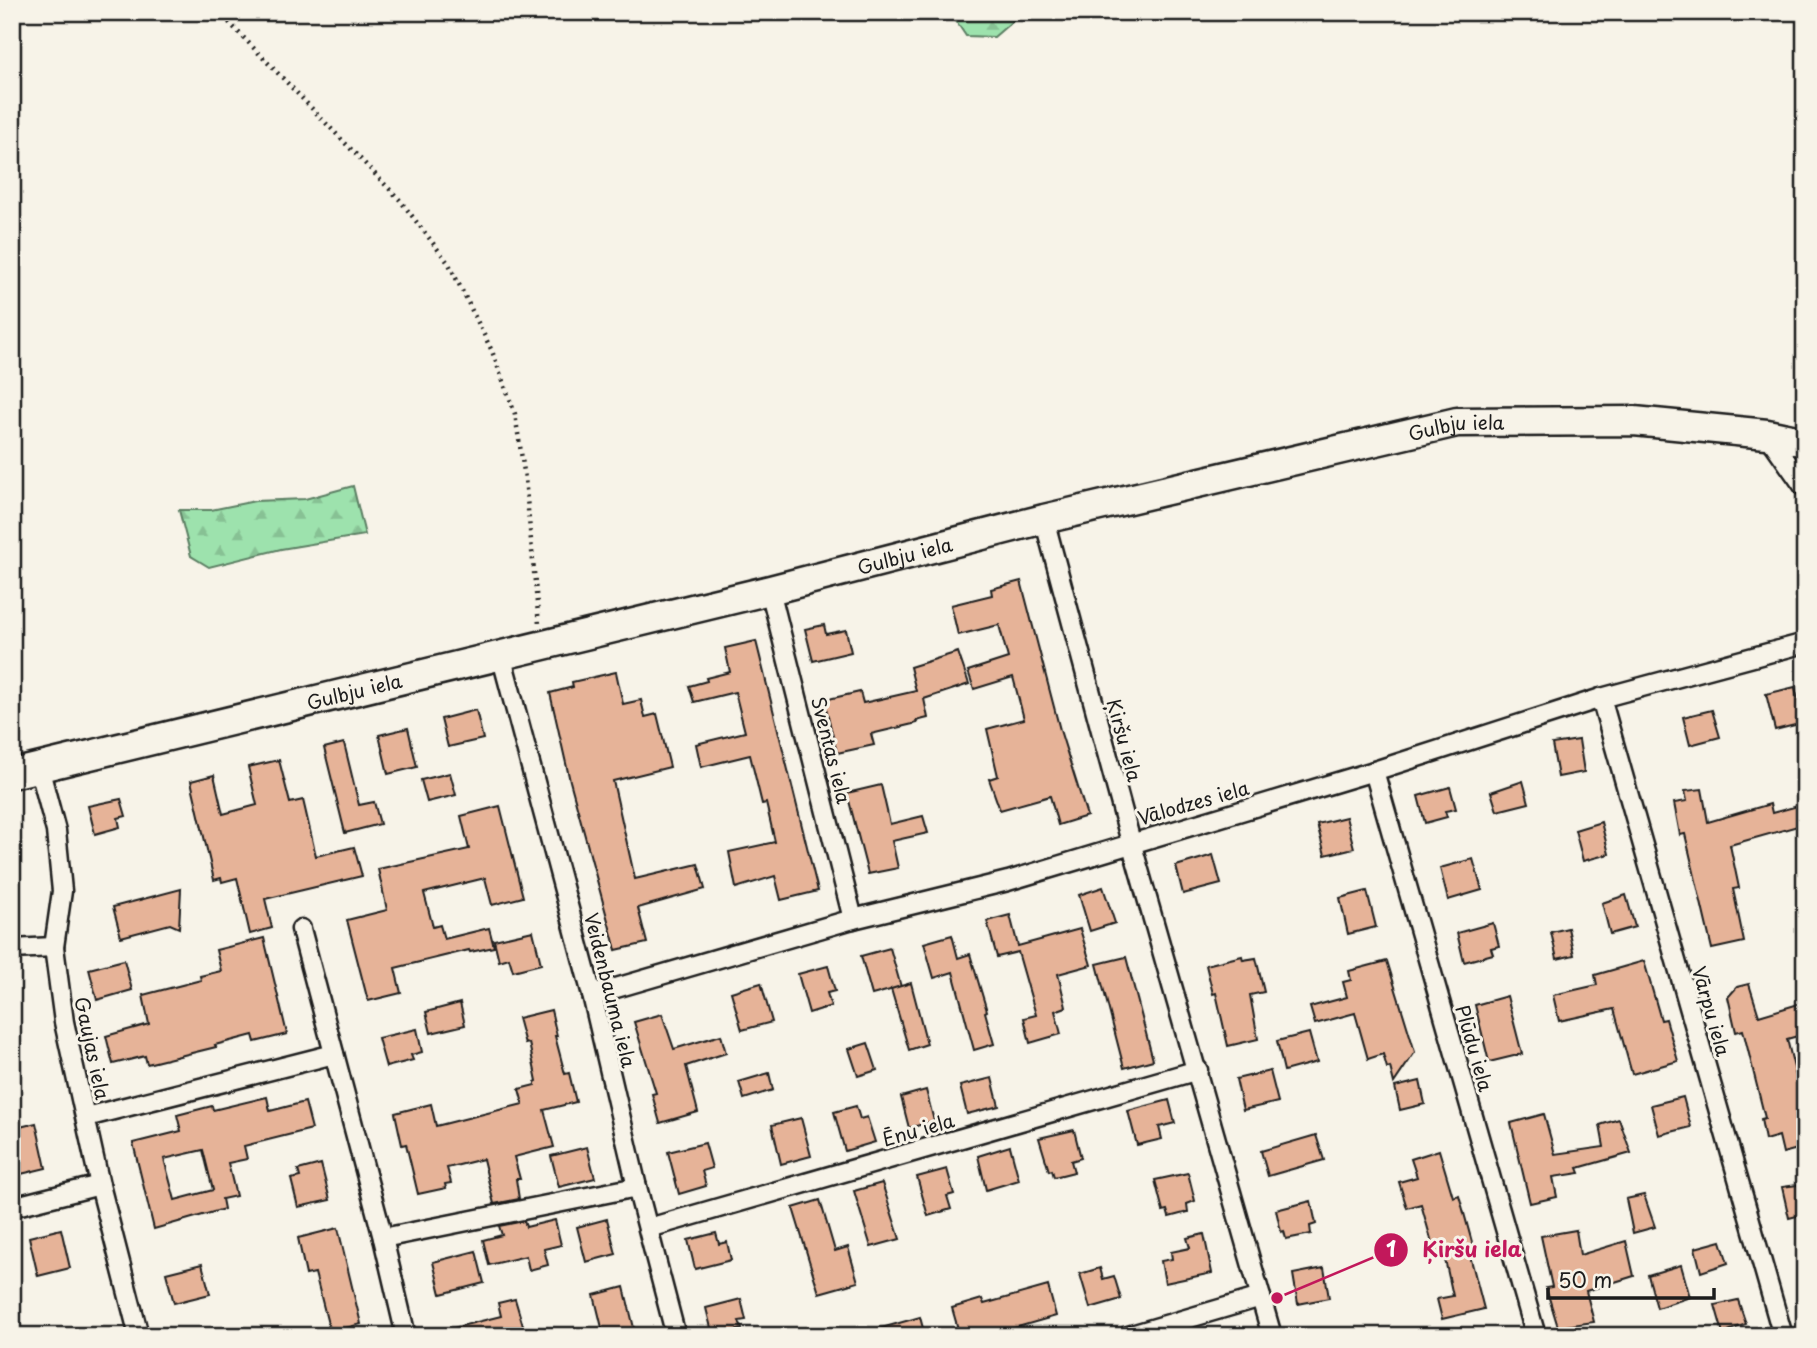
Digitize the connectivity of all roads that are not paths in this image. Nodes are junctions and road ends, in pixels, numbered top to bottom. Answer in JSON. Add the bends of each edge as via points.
{"nodes":[{"id":1,"x":1768,"y":434,"type":"junction"},
{"id":2,"x":1805,"y":442,"type":"edge"},
{"id":3,"x":1805,"y":488,"type":"edge"},
{"id":4,"x":1044,"y":519,"type":"junction"},
{"id":5,"x":770,"y":590,"type":"junction"},
{"id":6,"x":1805,"y":643,"type":"edge"},
{"id":7,"x":501,"y":655,"type":"junction"},
{"id":8,"x":1601,"y":698,"type":"junction"},
{"id":9,"x":26,"y":770,"type":"edge"},
{"id":10,"x":1374,"y":771,"type":"junction"},
{"id":11,"x":1131,"y":842,"type":"junction"},
{"id":12,"x":853,"y":919,"type":"junction"},
{"id":13,"x":301,"y":929,"type":"dead end"},
{"id":14,"x":54,"y":947,"type":"junction"},
{"id":15,"x":12,"y":949,"type":"edge"},
{"id":16,"x":592,"y":995,"type":"junction"},
{"id":17,"x":334,"y":1054,"type":"junction"},
{"id":18,"x":1198,"y":1070,"type":"junction"},
{"id":19,"x":86,"y":1117,"type":"junction"},
{"id":20,"x":100,"y":1185,"type":"junction"},
{"id":21,"x":637,"y":1187,"type":"junction"},
{"id":22,"x":12,"y":1206,"type":"edge"},
{"id":23,"x":649,"y":1228,"type":"junction"},
{"id":24,"x":383,"y":1238,"type":"junction"},
{"id":25,"x":1261,"y":1297,"type":"junction"},
{"id":26,"x":139,"y":1336,"type":"edge"},
{"id":27,"x":405,"y":1336,"type":"edge"},
{"id":28,"x":676,"y":1336,"type":"edge"},
{"id":29,"x":1128,"y":1336,"type":"edge"},
{"id":30,"x":1272,"y":1336,"type":"edge"},
{"id":31,"x":1536,"y":1336,"type":"edge"},
{"id":32,"x":1783,"y":1336,"type":"edge"}],
"edges":[{"from":1,"to":2,"type":"main road","name":"Gulbju iela"},
{"from":1,"to":3,"type":"street"},
{"from":1,"to":4,"type":"main road","name":"Gulbju iela","via":[[1634,421],[1457,422]]},
{"from":4,"to":5,"type":"main road","name":"Gulbju iela"},
{"from":4,"to":11,"type":"street","name":"Ķiršu iela"},
{"from":5,"to":7,"type":"main road","name":"Gulbju iela"},
{"from":5,"to":12,"type":"street","name":"Sventas iela"},
{"from":6,"to":8,"type":"street","name":"Vālodzes iela"},
{"from":7,"to":9,"type":"main road","name":"Gulbju iela"},
{"from":7,"to":16,"type":"street","name":"Veidenbauma iela"},
{"from":8,"to":10,"type":"street","name":"Vālodzes iela"},
{"from":8,"to":32,"type":"street","name":"Vārpu iela"},
{"from":9,"to":14,"type":"street","name":"Gaujas iela","via":[[56,831],[62,891]]},
{"from":10,"to":11,"type":"street","name":"Vālodzes iela"},
{"from":10,"to":31,"type":"street","name":"Plūdu iela"},
{"from":11,"to":12,"type":"street","name":"Vālodzes iela","via":[[1007,881]]},
{"from":11,"to":18,"type":"street","name":"Ķiršu iela"},
{"from":12,"to":16,"type":"street","name":"Vālodzes iela"},
{"from":13,"to":17,"type":"street"},
{"from":14,"to":15,"type":"street"},
{"from":14,"to":19,"type":"street","name":"Gaujas iela","via":[[64,1022]]},
{"from":16,"to":21,"type":"street","name":"Veidenbauma iela"},
{"from":17,"to":19,"type":"street"},
{"from":17,"to":24,"type":"street"},
{"from":18,"to":23,"type":"street","name":"Ēnu iela"},
{"from":18,"to":25,"type":"street","name":"Ķiršu iela"},
{"from":19,"to":20,"type":"street","name":"Gaujas iela"},
{"from":20,"to":22,"type":"street"},
{"from":20,"to":26,"type":"street","name":"Gaujas iela"},
{"from":21,"to":23,"type":"street","name":"Veidenbauma iela"},
{"from":21,"to":24,"type":"street"},
{"from":23,"to":28,"type":"street","name":"Veidenbauma iela"},
{"from":24,"to":27,"type":"street"},
{"from":25,"to":29,"type":"street"},
{"from":25,"to":30,"type":"street","name":"Ķiršu iela"}]}
